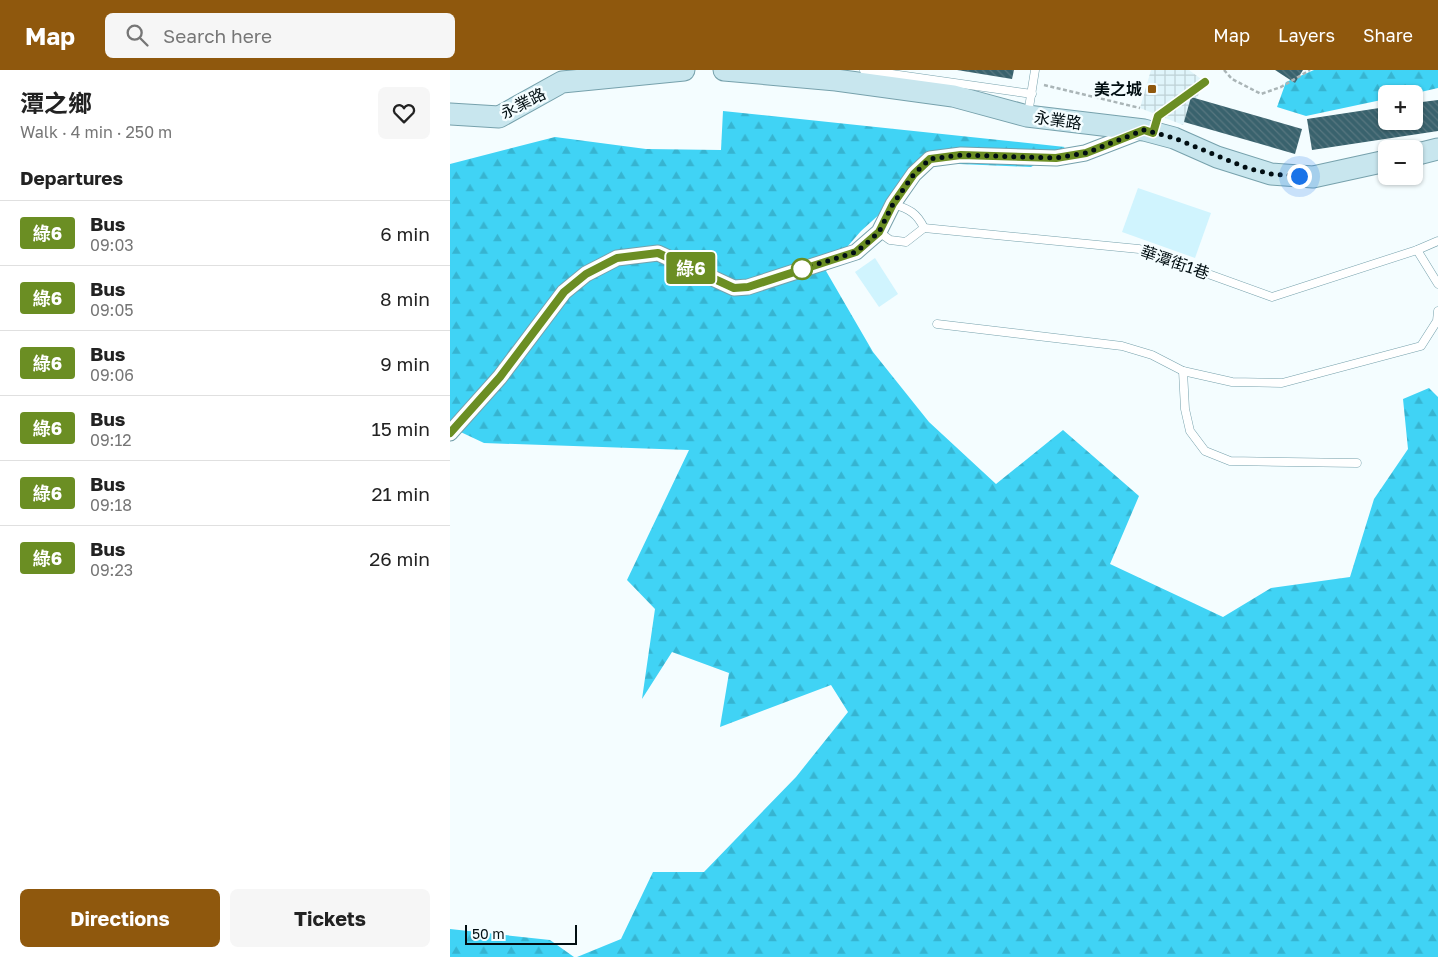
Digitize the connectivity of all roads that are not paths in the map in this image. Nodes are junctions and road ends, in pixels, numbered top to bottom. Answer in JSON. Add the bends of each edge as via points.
{"nodes":[{"id":1,"x":684,"y":70,"type":"edge"},
{"id":2,"x":724,"y":70,"type":"edge"},
{"id":3,"x":864,"y":70,"type":"edge"},
{"id":4,"x":1035,"y":70,"type":"edge"},
{"id":5,"x":1205,"y":82,"type":"dead end"},
{"id":6,"x":1032,"y":94,"type":"junction"},
{"id":7,"x":450,"y":114,"type":"edge"},
{"id":8,"x":1027,"y":116,"type":"junction"},
{"id":9,"x":1148,"y":132,"type":"junction"},
{"id":10,"x":1438,"y":150,"type":"edge"},
{"id":11,"x":1423,"y":153,"type":"edge"},
{"id":12,"x":1378,"y":163,"type":"edge"},
{"id":13,"x":893,"y":204,"type":"junction"},
{"id":14,"x":924,"y":228,"type":"junction"},
{"id":15,"x":879,"y":232,"type":"junction"},
{"id":16,"x":1438,"y":240,"type":"edge"},
{"id":17,"x":1417,"y":250,"type":"junction"},
{"id":18,"x":1438,"y":284,"type":"edge"},
{"id":19,"x":1438,"y":310,"type":"edge"},
{"id":20,"x":937,"y":324,"type":"dead end"},
{"id":21,"x":1183,"y":371,"type":"junction"},
{"id":22,"x":450,"y":433,"type":"edge"},
{"id":23,"x":1358,"y":463,"type":"dead end"}],
"edges":[{"from":1,"to":7,"type":"street","name":"永業路","via":[[562,82],[499,117]]},
{"from":2,"to":8,"type":"street","name":"永業路","via":[[836,80],[953,96]]},
{"from":3,"to":6,"type":"lane"},
{"from":4,"to":6,"type":"lane"},
{"from":5,"to":9,"type":"lane","via":[[1158,116]]},
{"from":6,"to":8,"type":"lane"},
{"from":8,"to":9,"type":"street","name":"永業路"},
{"from":9,"to":12,"type":"street","name":"永業路","via":[[1174,138],[1247,168],[1271,174],[1312,177]]},
{"from":9,"to":13,"type":"street","via":[[1086,153],[1056,158],[961,155],[930,159],[914,174]]},
{"from":10,"to":11,"type":"street"},
{"from":13,"to":14,"type":"lane","via":[[913,213]]},
{"from":13,"to":15,"type":"street"},
{"from":14,"to":15,"type":"lane","via":[[906,242],[890,240]]},
{"from":14,"to":17,"type":"lane","name":"華潭街1巷","via":[[1139,248],[1272,297]]},
{"from":15,"to":22,"type":"street","via":[[856,252],[748,287],[734,288],[658,253],[617,258],[586,274],[564,292],[500,377]]},
{"from":16,"to":17,"type":"lane","name":"華潭街1巷"},
{"from":17,"to":18,"type":"lane"},
{"from":19,"to":21,"type":"lane","via":[[1437,321],[1421,346],[1282,383],[1232,382]]},
{"from":20,"to":21,"type":"lane","via":[[1122,346],[1152,355]]},
{"from":21,"to":23,"type":"lane","via":[[1184,409],[1190,430],[1205,451],[1230,461]]}]}
